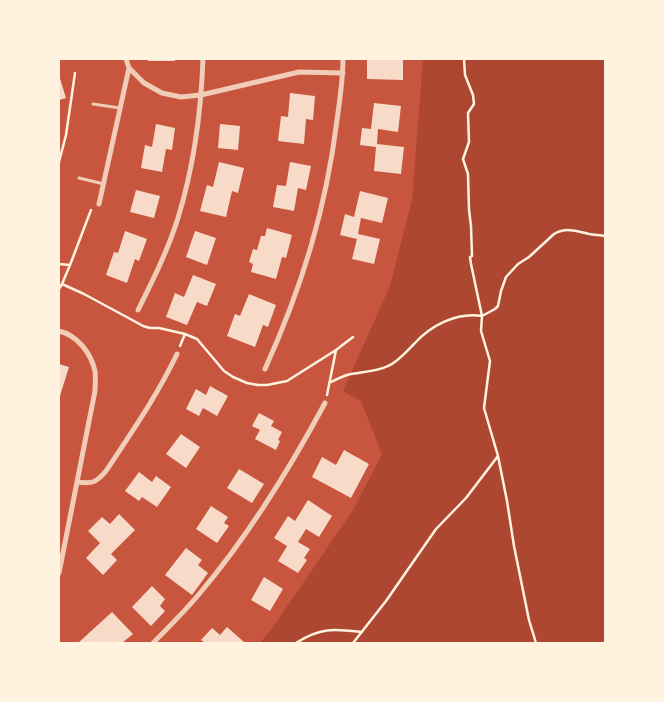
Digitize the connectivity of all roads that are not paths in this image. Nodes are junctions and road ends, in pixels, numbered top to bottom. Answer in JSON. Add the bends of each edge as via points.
{"nodes":[{"id":1,"x":126,"y":59,"type":"edge"},
{"id":2,"x":203,"y":59,"type":"edge"},
{"id":3,"x":343,"y":59,"type":"edge"},
{"id":4,"x":129,"y":68,"type":"junction"},
{"id":5,"x":343,"y":73,"type":"junction"},
{"id":6,"x":201,"y":95,"type":"junction"},
{"id":7,"x":93,"y":104,"type":"dead end"},
{"id":8,"x":121,"y":108,"type":"junction"},
{"id":9,"x":78,"y":178,"type":"dead end"},
{"id":10,"x":105,"y":184,"type":"junction"},
{"id":11,"x":100,"y":204,"type":"road end"},
{"id":12,"x":138,"y":310,"type":"road end"},
{"id":13,"x":59,"y":331,"type":"edge"},
{"id":14,"x":177,"y":354,"type":"dead end"},
{"id":15,"x":265,"y":369,"type":"dead end"},
{"id":16,"x":325,"y":403,"type":"road end"},
{"id":17,"x":77,"y":482,"type":"junction"},
{"id":18,"x":59,"y":570,"type":"edge"},
{"id":19,"x":153,"y":643,"type":"edge"}],
"edges":[{"from":1,"to":4,"type":"street"},
{"from":2,"to":6,"type":"street"},
{"from":3,"to":5,"type":"street"},
{"from":4,"to":6,"type":"street","via":[[144,83],[162,93]]},
{"from":4,"to":8,"type":"street"},
{"from":5,"to":6,"type":"street","via":[[299,72]]},
{"from":5,"to":15,"type":"street","via":[[327,184],[308,260]]},
{"from":6,"to":12,"type":"street","via":[[194,153],[180,212],[166,252]]},
{"from":7,"to":8,"type":"lane"},
{"from":8,"to":10,"type":"street"},
{"from":9,"to":10,"type":"lane"},
{"from":10,"to":11,"type":"street"},
{"from":13,"to":17,"type":"street","via":[[84,347],[95,372],[95,391]]},
{"from":14,"to":17,"type":"street","via":[[106,471],[89,484]]},
{"from":16,"to":19,"type":"street","via":[[289,469],[247,532],[199,594]]},
{"from":17,"to":18,"type":"street"}]}
